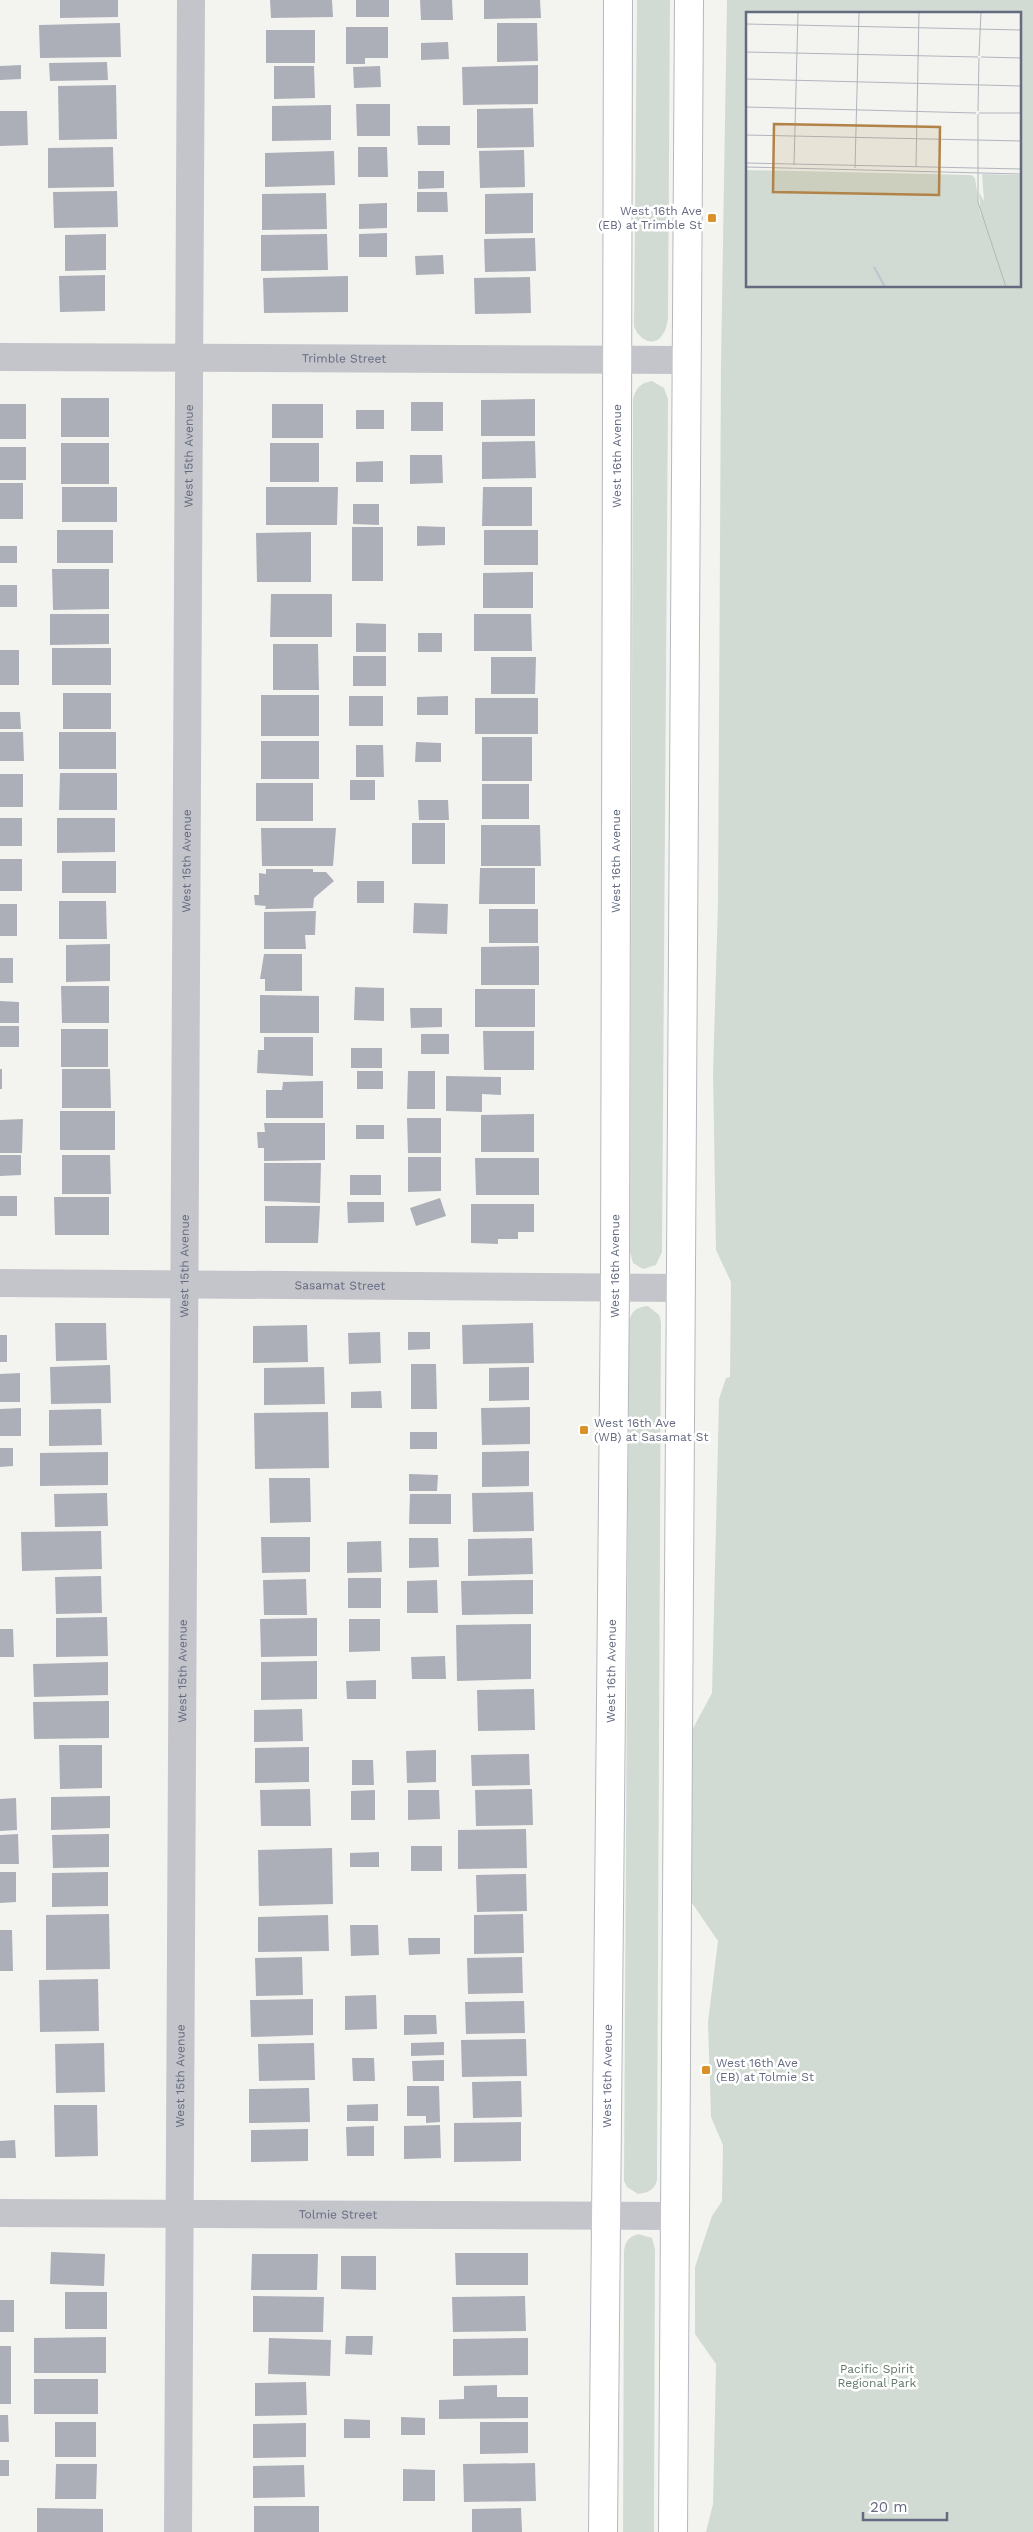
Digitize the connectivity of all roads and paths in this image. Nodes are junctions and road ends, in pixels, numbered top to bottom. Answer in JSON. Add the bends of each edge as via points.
{"nodes":[{"id":1,"x":191,"y":0,"type":"edge"},
{"id":2,"x":618,"y":0,"type":"edge"},
{"id":3,"x":689,"y":0,"type":"edge"},
{"id":4,"x":0,"y":356,"type":"edge"},
{"id":5,"x":188,"y":357,"type":"junction"},
{"id":6,"x":616,"y":360,"type":"junction"},
{"id":7,"x":687,"y":360,"type":"junction"},
{"id":8,"x":0,"y":1283,"type":"edge"},
{"id":9,"x":185,"y":1284,"type":"junction"},
{"id":10,"x":615,"y":1288,"type":"junction"},
{"id":11,"x":680,"y":1288,"type":"junction"},
{"id":12,"x":0,"y":2213,"type":"edge"},
{"id":13,"x":180,"y":2214,"type":"junction"},
{"id":14,"x":675,"y":2216,"type":"junction"},
{"id":15,"x":606,"y":2217,"type":"junction"},
{"id":16,"x":178,"y":2532,"type":"edge"},
{"id":17,"x":603,"y":2532,"type":"edge"},
{"id":18,"x":673,"y":2532,"type":"edge"}],
"edges":[{"from":1,"to":5,"type":"street","name":"West 15th Avenue"},
{"from":2,"to":6,"type":"main road","name":"West 16th Avenue"},
{"from":3,"to":7,"type":"main road"},
{"from":4,"to":5,"type":"street","name":"Trimble Street"},
{"from":5,"to":6,"type":"street","name":"Trimble Street"},
{"from":5,"to":9,"type":"street","name":"West 15th Avenue"},
{"from":6,"to":7,"type":"street","name":"Trimble Street"},
{"from":6,"to":10,"type":"main road","name":"West 16th Avenue"},
{"from":7,"to":11,"type":"main road"},
{"from":8,"to":9,"type":"street","name":"Sasamat Street"},
{"from":9,"to":10,"type":"street","name":"Sasamat Street"},
{"from":9,"to":13,"type":"street","name":"West 15th Avenue"},
{"from":10,"to":11,"type":"street","name":"Sasamat Street"},
{"from":10,"to":15,"type":"main road","name":"West 16th Avenue"},
{"from":11,"to":14,"type":"main road"},
{"from":12,"to":13,"type":"street","name":"Tolmie Street"},
{"from":13,"to":15,"type":"street","name":"Tolmie Street"},
{"from":13,"to":16,"type":"street","name":"West 15th Avenue"},
{"from":14,"to":15,"type":"street","name":"Tolmie Street"},
{"from":14,"to":18,"type":"main road"},
{"from":15,"to":17,"type":"main road","name":"West 16th Avenue"}]}
